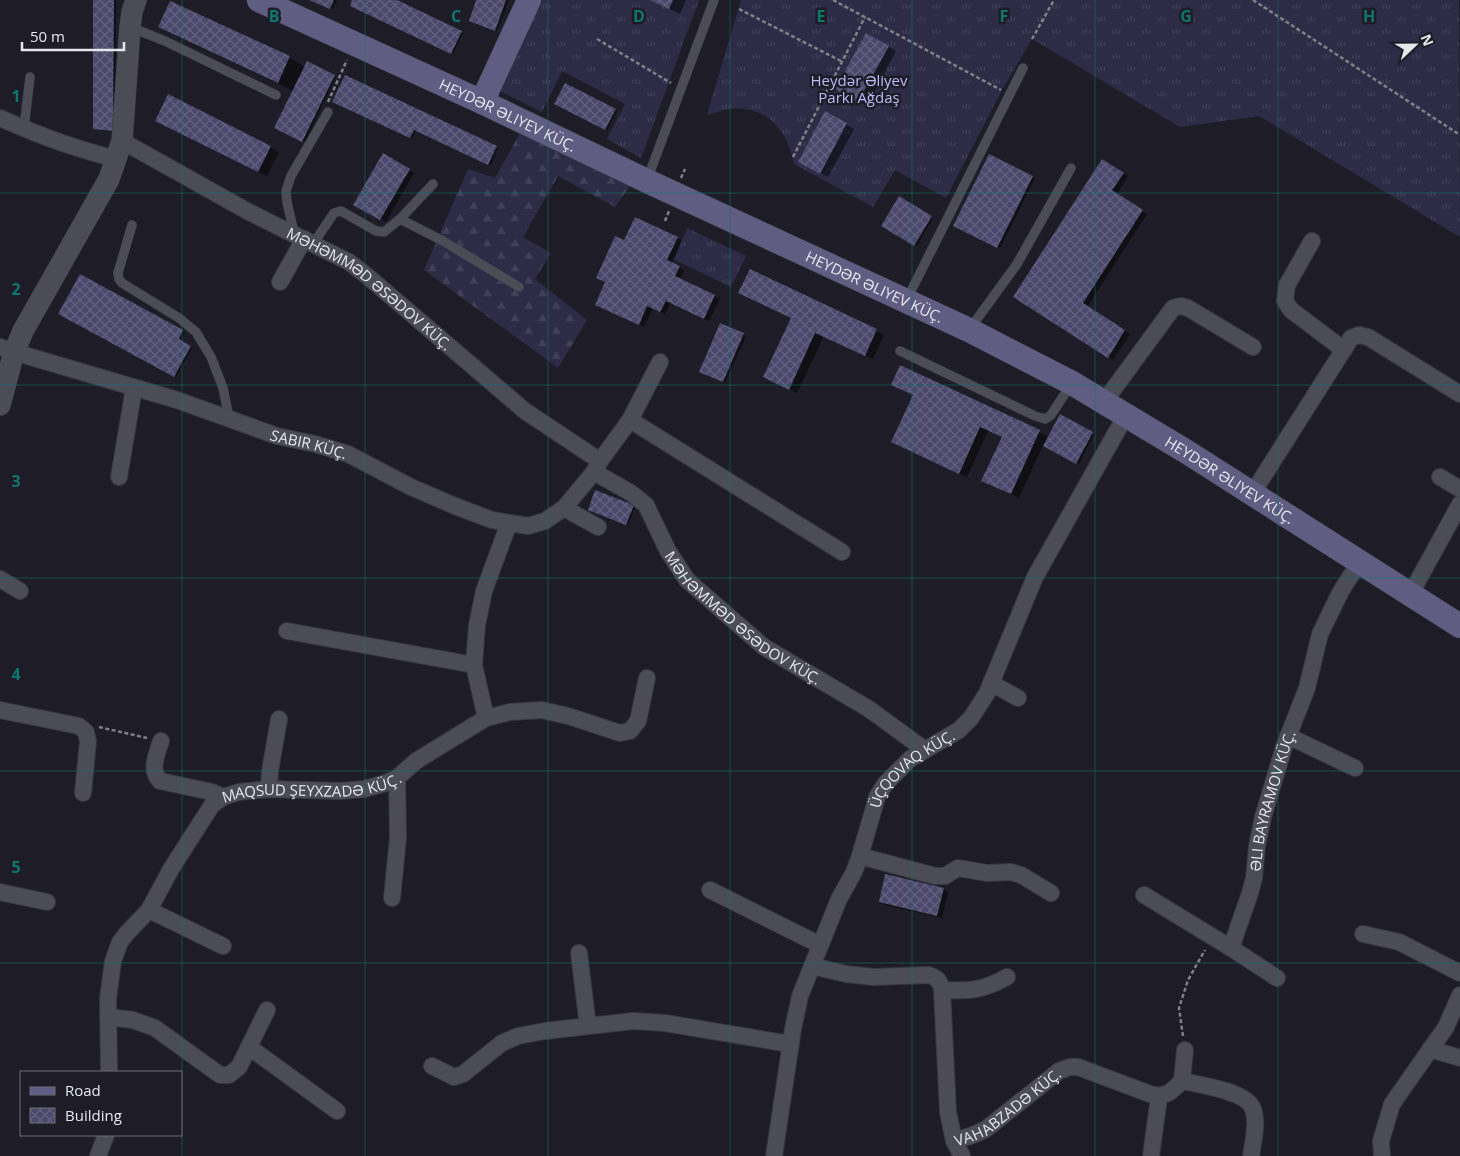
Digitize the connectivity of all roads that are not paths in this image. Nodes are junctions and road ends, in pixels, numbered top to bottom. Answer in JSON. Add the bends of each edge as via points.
{"nodes":[{"id":1,"x":136,"y":0,"type":"edge"},
{"id":2,"x":259,"y":0,"type":"edge"},
{"id":3,"x":529,"y":0,"type":"edge"},
{"id":4,"x":714,"y":0,"type":"edge"},
{"id":5,"x":130,"y":27,"type":"junction"},
{"id":6,"x":1023,"y":68,"type":"dead end"},
{"id":7,"x":30,"y":77,"type":"dead end"},
{"id":8,"x":276,"y":95,"type":"dead end"},
{"id":9,"x":482,"y":102,"type":"junction"},
{"id":10,"x":328,"y":112,"type":"road end"},
{"id":11,"x":0,"y":118,"type":"edge"},
{"id":12,"x":24,"y":128,"type":"junction"},
{"id":13,"x":119,"y":150,"type":"junction"},
{"id":14,"x":1071,"y":168,"type":"dead end"},
{"id":15,"x":647,"y":180,"type":"junction"},
{"id":16,"x":433,"y":184,"type":"dead end"},
{"id":17,"x":400,"y":219,"type":"junction"},
{"id":18,"x":132,"y":225,"type":"dead end"},
{"id":19,"x":304,"y":239,"type":"junction"},
{"id":20,"x":1312,"y":241,"type":"dead end"},
{"id":21,"x":280,"y":282,"type":"dead end"},
{"id":22,"x":519,"y":287,"type":"dead end"},
{"id":23,"x":906,"y":301,"type":"junction"},
{"id":24,"x":969,"y":330,"type":"junction"},
{"id":25,"x":1253,"y":347,"type":"dead end"},
{"id":26,"x":7,"y":349,"type":"edge"},
{"id":27,"x":1344,"y":350,"type":"junction"},
{"id":28,"x":900,"y":351,"type":"dead end"},
{"id":29,"x":660,"y":362,"type":"dead end"},
{"id":30,"x":1072,"y":383,"type":"junction"},
{"id":31,"x":134,"y":388,"type":"junction"},
{"id":32,"x":1460,"y":394,"type":"edge"},
{"id":33,"x":1104,"y":402,"type":"junction"},
{"id":34,"x":0,"y":405,"type":"edge"},
{"id":35,"x":1126,"y":415,"type":"junction"},
{"id":36,"x":229,"y":418,"type":"junction"},
{"id":37,"x":630,"y":420,"type":"junction"},
{"id":38,"x":597,"y":467,"type":"junction"},
{"id":39,"x":119,"y":477,"type":"dead end"},
{"id":40,"x":1440,"y":477,"type":"dead end"},
{"id":41,"x":1460,"y":489,"type":"edge"},
{"id":42,"x":1252,"y":494,"type":"junction"},
{"id":43,"x":1460,"y":504,"type":"edge"},
{"id":44,"x":564,"y":508,"type":"junction"},
{"id":45,"x":508,"y":522,"type":"junction"},
{"id":46,"x":598,"y":527,"type":"dead end"},
{"id":47,"x":842,"y":552,"type":"dead end"},
{"id":48,"x":1359,"y":563,"type":"junction"},
{"id":49,"x":0,"y":579,"type":"edge"},
{"id":50,"x":20,"y":591,"type":"dead end"},
{"id":51,"x":1410,"y":595,"type":"junction"},
{"id":52,"x":1460,"y":626,"type":"edge"},
{"id":53,"x":287,"y":631,"type":"dead end"},
{"id":54,"x":474,"y":665,"type":"junction"},
{"id":55,"x":647,"y":678,"type":"dead end"},
{"id":56,"x":991,"y":683,"type":"junction"},
{"id":57,"x":1018,"y":698,"type":"dead end"},
{"id":58,"x":0,"y":710,"type":"edge"},
{"id":59,"x":486,"y":718,"type":"junction"},
{"id":60,"x":279,"y":719,"type":"dead end"},
{"id":61,"x":1288,"y":736,"type":"junction"},
{"id":62,"x":161,"y":741,"type":"road end"},
{"id":63,"x":925,"y":750,"type":"junction"},
{"id":64,"x":1355,"y":768,"type":"dead end"},
{"id":65,"x":396,"y":778,"type":"junction"},
{"id":66,"x":269,"y":789,"type":"junction"},
{"id":67,"x":83,"y":793,"type":"dead end"},
{"id":68,"x":223,"y":797,"type":"junction"},
{"id":69,"x":860,"y":856,"type":"junction"},
{"id":70,"x":710,"y":890,"type":"dead end"},
{"id":71,"x":0,"y":892,"type":"edge"},
{"id":72,"x":1051,"y":893,"type":"dead end"},
{"id":73,"x":1144,"y":895,"type":"dead end"},
{"id":74,"x":392,"y":898,"type":"dead end"},
{"id":75,"x":47,"y":902,"type":"dead end"},
{"id":76,"x":149,"y":910,"type":"junction"},
{"id":77,"x":1363,"y":934,"type":"dead end"},
{"id":78,"x":820,"y":945,"type":"junction"},
{"id":79,"x":223,"y":946,"type":"dead end"},
{"id":80,"x":1231,"y":948,"type":"junction"},
{"id":81,"x":579,"y":953,"type":"dead end"},
{"id":82,"x":812,"y":966,"type":"junction"},
{"id":83,"x":1460,"y":973,"type":"edge"},
{"id":84,"x":1007,"y":976,"type":"dead end"},
{"id":85,"x":1277,"y":978,"type":"dead end"},
{"id":86,"x":942,"y":990,"type":"junction"},
{"id":87,"x":1460,"y":995,"type":"edge"},
{"id":88,"x":266,"y":1010,"type":"dead end"},
{"id":89,"x":108,"y":1017,"type":"junction"},
{"id":90,"x":588,"y":1026,"type":"junction"},
{"id":91,"x":790,"y":1044,"type":"junction"},
{"id":92,"x":249,"y":1047,"type":"junction"},
{"id":93,"x":1430,"y":1049,"type":"junction"},
{"id":94,"x":1185,"y":1050,"type":"road end"},
{"id":95,"x":1460,"y":1058,"type":"edge"},
{"id":96,"x":432,"y":1066,"type":"dead end"},
{"id":97,"x":109,"y":1071,"type":"edge"},
{"id":98,"x":1182,"y":1081,"type":"junction"},
{"id":99,"x":1160,"y":1096,"type":"junction"},
{"id":100,"x":337,"y":1111,"type":"dead end"},
{"id":101,"x":106,"y":1136,"type":"edge"},
{"id":102,"x":954,"y":1141,"type":"junction"},
{"id":103,"x":98,"y":1156,"type":"edge"},
{"id":104,"x":774,"y":1156,"type":"edge"},
{"id":105,"x":962,"y":1156,"type":"edge"},
{"id":106,"x":1151,"y":1156,"type":"edge"},
{"id":107,"x":1251,"y":1156,"type":"edge"},
{"id":108,"x":1382,"y":1156,"type":"edge"}],
"edges":[{"from":1,"to":5,"type":"street"},
{"from":2,"to":9,"type":"main road","name":"HEYDƏR ƏLIYEV KÜÇ."},
{"from":3,"to":9,"type":"main road"},
{"from":4,"to":15,"type":"lane"},
{"from":5,"to":8,"type":"lane"},
{"from":5,"to":13,"type":"street"},
{"from":6,"to":23,"type":"lane"},
{"from":7,"to":12,"type":"lane"},
{"from":9,"to":15,"type":"main road","name":"HEYDƏR ƏLIYEV KÜÇ."},
{"from":10,"to":19,"type":"lane","via":[[291,176],[286,191],[287,202]]},
{"from":11,"to":12,"type":"street","name":"MƏHƏMMƏD ƏSƏDOV KÜÇ."},
{"from":12,"to":13,"type":"street","name":"MƏHƏMMƏD ƏSƏDOV KÜÇ.","via":[[85,152]]},
{"from":13,"to":19,"type":"street","name":"MƏHƏMMƏD ƏSƏDOV KÜÇ."},
{"from":13,"to":26,"type":"street","via":[[109,179],[23,331]]},
{"from":14,"to":24,"type":"lane","via":[[1017,264]]},
{"from":15,"to":23,"type":"main road","name":"HEYDƏR ƏLIYEV KÜÇ."},
{"from":16,"to":17,"type":"lane"},
{"from":17,"to":19,"type":"lane","via":[[384,232],[376,231],[341,211],[334,213]]},
{"from":17,"to":22,"type":"lane"},
{"from":18,"to":36,"type":"lane","via":[[119,278],[196,332],[220,380]]},
{"from":19,"to":21,"type":"street"},
{"from":19,"to":38,"type":"street","name":"MƏHƏMMƏD ƏSƏDOV KÜÇ.","via":[[349,262],[366,275],[525,411]]},
{"from":20,"to":27,"type":"street","via":[[1287,285],[1285,301],[1291,310]]},
{"from":23,"to":24,"type":"main road","name":"HEYDƏR ƏLIYEV KÜÇ."},
{"from":24,"to":30,"type":"main road","name":"HEYDƏR ƏLIYEV KÜÇ."},
{"from":25,"to":33,"type":"street","via":[[1188,308],[1173,308]]},
{"from":26,"to":31,"type":"street","name":"SABIR KÜÇ."},
{"from":26,"to":34,"type":"street"},
{"from":27,"to":32,"type":"street","via":[[1351,338],[1359,335],[1368,337]]},
{"from":27,"to":42,"type":"street"},
{"from":28,"to":30,"type":"lane","via":[[1045,419]]},
{"from":29,"to":37,"type":"street"},
{"from":30,"to":33,"type":"main road","name":"HEYDƏR ƏLIYEV KÜÇ."},
{"from":31,"to":36,"type":"street","name":"SABIR KÜÇ."},
{"from":31,"to":39,"type":"street"},
{"from":33,"to":35,"type":"main road","name":"HEYDƏR ƏLIYEV KÜÇ."},
{"from":35,"to":42,"type":"main road","name":"HEYDƏR ƏLIYEV KÜÇ."},
{"from":35,"to":56,"type":"street","name":"ÜÇQOVAQ KÜÇ.","via":[[1035,577]]},
{"from":36,"to":45,"type":"street","name":"SABIR KÜÇ.","via":[[277,436],[348,454],[455,506],[492,520]]},
{"from":37,"to":38,"type":"street"},
{"from":37,"to":47,"type":"street"},
{"from":38,"to":44,"type":"street","name":"SABIR KÜÇ."},
{"from":38,"to":63,"type":"street","name":"MƏHƏMMƏD ƏSƏDOV KÜÇ.","via":[[646,505],[668,551],[687,580],[764,647],[869,709]]},
{"from":40,"to":41,"type":"street"},
{"from":42,"to":48,"type":"main road","name":"HEYDƏR ƏLIYEV KÜÇ."},
{"from":43,"to":51,"type":"street"},
{"from":44,"to":45,"type":"street","name":"SABIR KÜÇ.","via":[[545,521],[528,526]]},
{"from":44,"to":46,"type":"street"},
{"from":45,"to":54,"type":"street","via":[[484,591]]},
{"from":48,"to":51,"type":"main road","name":"HEYDƏR ƏLIYEV KÜÇ."},
{"from":48,"to":61,"type":"street","name":"ƏLI BAYRAMOV KÜÇ.","via":[[1341,590],[1320,634],[1307,688]]},
{"from":49,"to":50,"type":"street"},
{"from":51,"to":52,"type":"main road","name":"HEYDƏR ƏLIYEV KÜÇ."},
{"from":53,"to":54,"type":"street"},
{"from":54,"to":59,"type":"street"},
{"from":55,"to":59,"type":"street","name":"MAQSUD ŞEYXZADƏ KÜÇ.","via":[[638,720],[630,731],[620,734],[542,710],[510,712]]},
{"from":56,"to":57,"type":"street"},
{"from":56,"to":63,"type":"street","name":"ÜÇQOVAQ KÜÇ.","via":[[971,718],[959,730]]},
{"from":58,"to":67,"type":"street","via":[[79,726],[86,732]]},
{"from":59,"to":65,"type":"street","name":"MAQSUD ŞEYXZADƏ KÜÇ.","via":[[416,761]]},
{"from":60,"to":66,"type":"street"},
{"from":61,"to":64,"type":"street"},
{"from":61,"to":80,"type":"street","name":"ƏLI BAYRAMOV KÜÇ.","via":[[1263,817],[1250,893]]},
{"from":62,"to":68,"type":"street","via":[[154,767],[160,781]]},
{"from":63,"to":69,"type":"street","name":"ÜÇQOVAQ KÜÇ.","via":[[910,759],[877,797]]},
{"from":65,"to":66,"type":"street","name":"MAQSUD ŞEYXZADƏ KÜÇ.","via":[[386,783],[340,791]]},
{"from":65,"to":74,"type":"street","via":[[398,838]]},
{"from":66,"to":68,"type":"street","name":"MAQSUD ŞEYXZADƏ KÜÇ."},
{"from":68,"to":76,"type":"street","name":"MAQSUD ŞEYXZADƏ KÜÇ.","via":[[212,805]]},
{"from":69,"to":72,"type":"street","via":[[935,876],[944,876],[958,868],[1011,872]]},
{"from":69,"to":78,"type":"street","name":"ÜÇQOVAQ KÜÇ."},
{"from":70,"to":78,"type":"street"},
{"from":71,"to":75,"type":"street"},
{"from":73,"to":80,"type":"street"},
{"from":76,"to":79,"type":"street"},
{"from":76,"to":89,"type":"street","name":"MAQSUD ŞEYXZADƏ KÜÇ.","via":[[123,937],[112,961]]},
{"from":77,"to":83,"type":"street","via":[[1400,942]]},
{"from":78,"to":82,"type":"street","name":"ÜÇQOVAQ KÜÇ."},
{"from":80,"to":85,"type":"street"},
{"from":81,"to":90,"type":"street"},
{"from":82,"to":86,"type":"street","via":[[874,977],[929,975],[936,977]]},
{"from":82,"to":91,"type":"street","name":"ÜÇQOVAQ KÜÇ.","via":[[800,996]]},
{"from":84,"to":86,"type":"street","via":[[979,989]]},
{"from":86,"to":102,"type":"street","name":"VAHABZADƏ KÜÇ.","via":[[948,1112]]},
{"from":87,"to":93,"type":"street","via":[[1446,1027]]},
{"from":88,"to":92,"type":"street"},
{"from":89,"to":92,"type":"street","via":[[133,1020],[155,1028],[220,1075],[229,1075],[239,1067]]},
{"from":89,"to":97,"type":"street","name":"MAQSUD ŞEYXZADƏ KÜÇ."},
{"from":90,"to":91,"type":"street","via":[[633,1021],[665,1023]]},
{"from":90,"to":96,"type":"street","via":[[518,1036],[502,1043],[463,1074],[454,1077]]},
{"from":91,"to":104,"type":"street","name":"ÜÇQOVAQ KÜÇ."},
{"from":92,"to":100,"type":"street"},
{"from":93,"to":95,"type":"street"},
{"from":93,"to":108,"type":"street","via":[[1392,1104],[1381,1141]]},
{"from":94,"to":98,"type":"street"},
{"from":98,"to":99,"type":"street","via":[[1169,1094]]},
{"from":98,"to":107,"type":"street","via":[[1231,1092],[1246,1099],[1255,1116]]},
{"from":99,"to":102,"type":"street","name":"VAHABZADƏ KÜÇ.","via":[[1070,1067],[1059,1071],[986,1129]]},
{"from":99,"to":106,"type":"street"},
{"from":101,"to":103,"type":"street"},
{"from":102,"to":105,"type":"street"}]}
